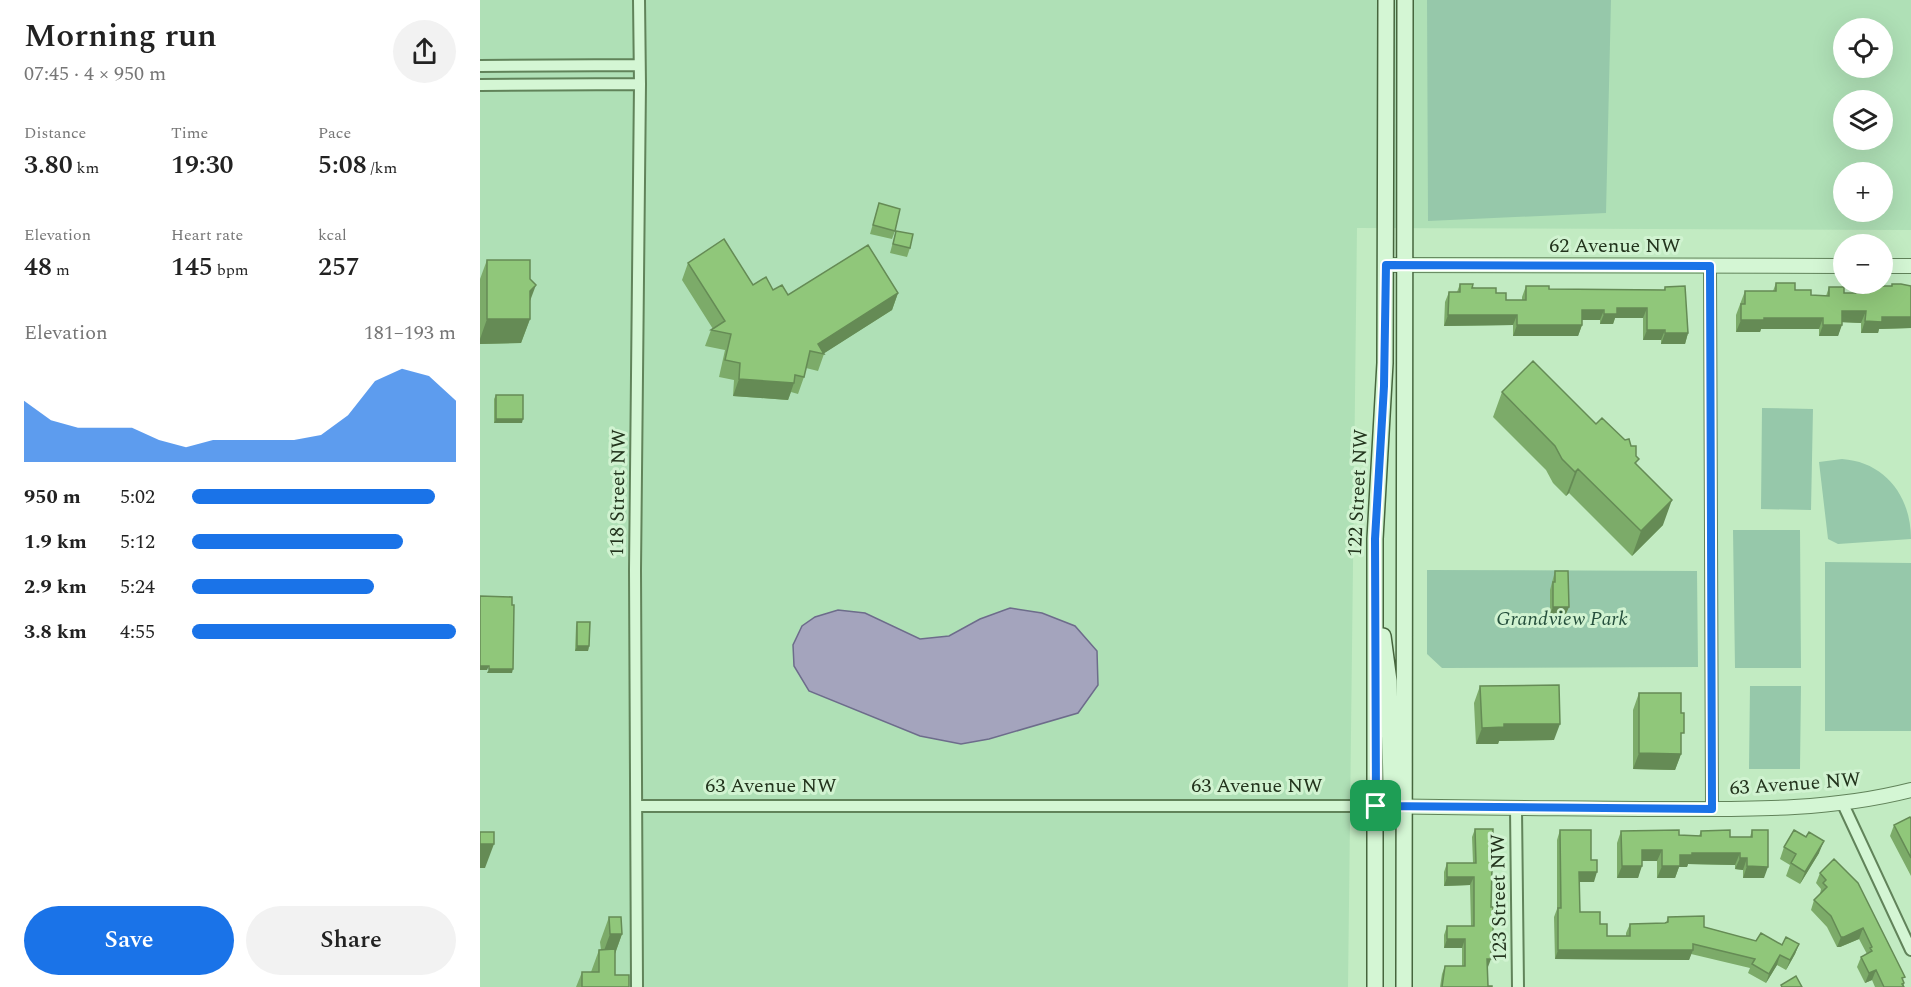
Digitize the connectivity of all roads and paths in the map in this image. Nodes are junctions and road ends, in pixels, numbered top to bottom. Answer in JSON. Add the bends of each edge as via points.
{"nodes":[{"id":1,"x":639,"y":0,"type":"edge"},
{"id":2,"x":1386,"y":0,"type":"edge"},
{"id":3,"x":1405,"y":0,"type":"edge"},
{"id":4,"x":639,"y":65,"type":"junction"},
{"id":5,"x":480,"y":66,"type":"edge"},
{"id":6,"x":640,"y":84,"type":"junction"},
{"id":7,"x":480,"y":85,"type":"edge"},
{"id":8,"x":1386,"y":265,"type":"junction"},
{"id":9,"x":1406,"y":265,"type":"junction"},
{"id":10,"x":1710,"y":266,"type":"junction"},
{"id":11,"x":1833,"y":266,"type":"edge"},
{"id":12,"x":1893,"y":266,"type":"edge"},
{"id":13,"x":1911,"y":266,"type":"edge"},
{"id":14,"x":1375,"y":588,"type":"junction"},
{"id":15,"x":1911,"y":790,"type":"edge"},
{"id":16,"x":1842,"y":802,"type":"junction"},
{"id":17,"x":637,"y":806,"type":"junction"},
{"id":18,"x":1376,"y":806,"type":"junction"},
{"id":19,"x":1403,"y":807,"type":"junction"},
{"id":20,"x":1516,"y":808,"type":"junction"},
{"id":21,"x":1712,"y":809,"type":"junction"},
{"id":22,"x":1911,"y":950,"type":"edge"},
{"id":23,"x":637,"y":987,"type":"edge"},
{"id":24,"x":1375,"y":987,"type":"edge"},
{"id":25,"x":1404,"y":987,"type":"edge"},
{"id":26,"x":1518,"y":987,"type":"edge"}],
"edges":[{"from":1,"to":4,"type":"street","name":"118 Street NW"},
{"from":2,"to":8,"type":"main road","name":"122 Street NW"},
{"from":3,"to":9,"type":"main road"},
{"from":4,"to":5,"type":"street"},
{"from":4,"to":6,"type":"street","name":"118 Street NW"},
{"from":6,"to":7,"type":"street"},
{"from":6,"to":17,"type":"street","name":"118 Street NW"},
{"from":8,"to":9,"type":"street","name":"62 Avenue NW"},
{"from":8,"to":14,"type":"main road","name":"122 Street NW"},
{"from":9,"to":10,"type":"street","name":"62 Avenue NW"},
{"from":9,"to":19,"type":"main road"},
{"from":10,"to":11,"type":"street","name":"62 Avenue NW"},
{"from":10,"to":21,"type":"street"},
{"from":12,"to":13,"type":"street"},
{"from":14,"to":18,"type":"main road","name":"122 Street NW"},
{"from":14,"to":19,"type":"main road","via":[[1389,681],[1392,795]]},
{"from":15,"to":16,"type":"street","name":"63 Avenue NW"},
{"from":16,"to":21,"type":"street","name":"63 Avenue NW"},
{"from":16,"to":22,"type":"street"},
{"from":17,"to":18,"type":"street","name":"63 Avenue NW"},
{"from":17,"to":23,"type":"street","name":"118 Street NW"},
{"from":18,"to":19,"type":"street","name":"63 Avenue NW"},
{"from":18,"to":24,"type":"main road","name":"122 Street NW"},
{"from":19,"to":20,"type":"street","name":"63 Avenue NW"},
{"from":19,"to":25,"type":"main road"},
{"from":20,"to":21,"type":"street","name":"63 Avenue NW"},
{"from":20,"to":26,"type":"street","name":"123 Street NW"}]}
